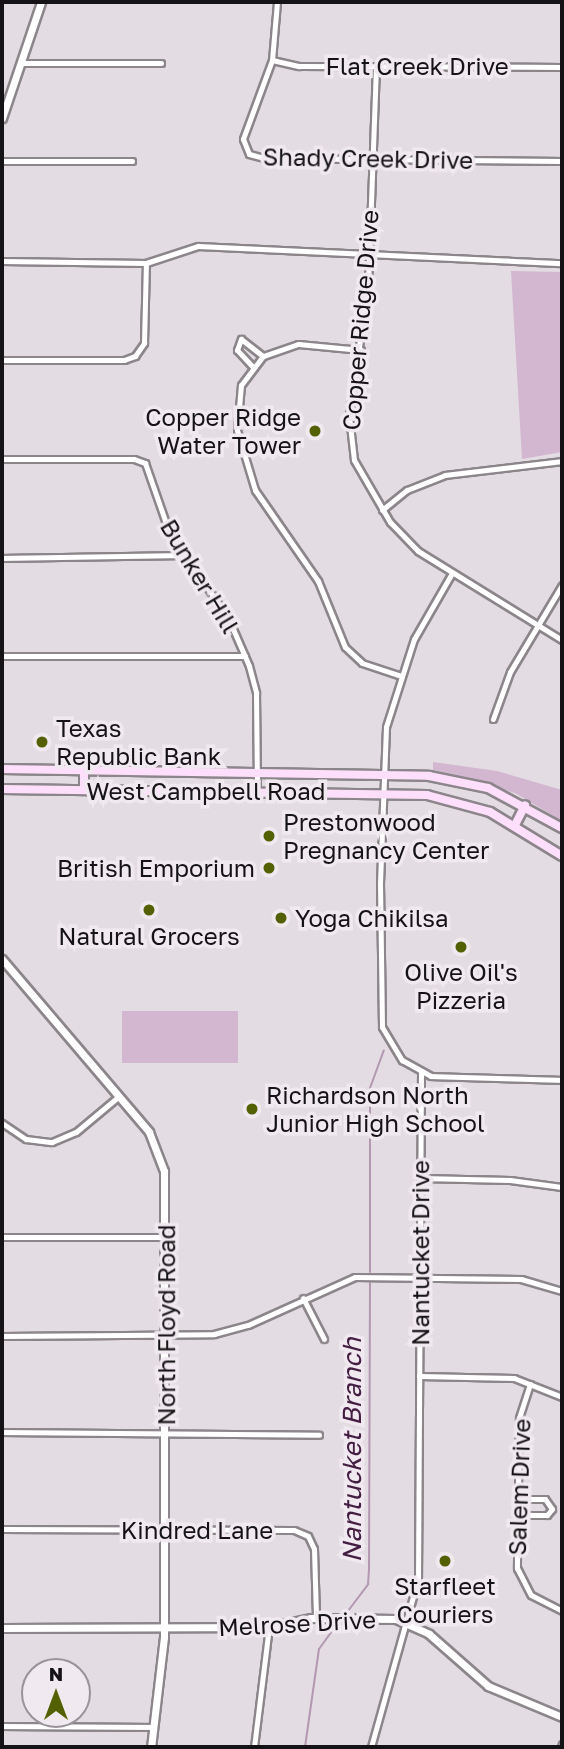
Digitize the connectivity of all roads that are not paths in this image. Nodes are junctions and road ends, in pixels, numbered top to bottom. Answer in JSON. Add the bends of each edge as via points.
{"nodes":[{"id":1,"x":41,"y":2,"type":"edge"},
{"id":2,"x":277,"y":2,"type":"edge"},
{"id":3,"x":272,"y":60,"type":"junction"},
{"id":4,"x":20,"y":63,"type":"junction"},
{"id":5,"x":161,"y":64,"type":"dead end"},
{"id":6,"x":376,"y":66,"type":"junction"},
{"id":7,"x":562,"y":67,"type":"edge"},
{"id":8,"x":2,"y":118,"type":"edge"},
{"id":9,"x":372,"y":159,"type":"junction"},
{"id":10,"x":2,"y":161,"type":"edge"},
{"id":11,"x":132,"y":161,"type":"dead end"},
{"id":12,"x":562,"y":161,"type":"edge"},
{"id":13,"x":370,"y":256,"type":"junction"},
{"id":14,"x":2,"y":261,"type":"edge"},
{"id":15,"x":146,"y":262,"type":"junction"},
{"id":16,"x":562,"y":263,"type":"edge"},
{"id":17,"x":361,"y":350,"type":"junction"},
{"id":18,"x":263,"y":356,"type":"junction"},
{"id":19,"x":2,"y":360,"type":"edge"},
{"id":20,"x":251,"y":366,"type":"junction"},
{"id":21,"x":2,"y":459,"type":"edge"},
{"id":22,"x":562,"y":460,"type":"edge"},
{"id":23,"x":382,"y":510,"type":"junction"},
{"id":24,"x":183,"y":555,"type":"junction"},
{"id":25,"x":2,"y":558,"type":"edge"},
{"id":26,"x":452,"y":573,"type":"junction"},
{"id":27,"x":562,"y":585,"type":"edge"},
{"id":28,"x":538,"y":626,"type":"junction"},
{"id":29,"x":562,"y":640,"type":"edge"},
{"id":30,"x":2,"y":656,"type":"edge"},
{"id":31,"x":245,"y":656,"type":"junction"},
{"id":32,"x":401,"y":676,"type":"junction"},
{"id":33,"x":493,"y":719,"type":"dead end"},
{"id":34,"x":2,"y":769,"type":"edge"},
{"id":35,"x":85,"y":770,"type":"junction"},
{"id":36,"x":257,"y":771,"type":"junction"},
{"id":37,"x":382,"y":772,"type":"junction"},
{"id":38,"x":2,"y":789,"type":"edge"},
{"id":39,"x":85,"y":790,"type":"junction"},
{"id":40,"x":257,"y":792,"type":"junction"},
{"id":41,"x":382,"y":792,"type":"junction"},
{"id":42,"x":525,"y":805,"type":"junction"},
{"id":43,"x":515,"y":825,"type":"junction"},
{"id":44,"x":562,"y":828,"type":"edge"},
{"id":45,"x":562,"y":856,"type":"edge"},
{"id":46,"x":3,"y":962,"type":"edge"},
{"id":47,"x":421,"y":1073,"type":"junction"},
{"id":48,"x":562,"y":1080,"type":"edge"},
{"id":49,"x":118,"y":1097,"type":"junction"},
{"id":50,"x":2,"y":1124,"type":"edge"},
{"id":51,"x":421,"y":1178,"type":"junction"},
{"id":52,"x":562,"y":1187,"type":"edge"},
{"id":53,"x":2,"y":1237,"type":"edge"},
{"id":54,"x":167,"y":1237,"type":"junction"},
{"id":55,"x":421,"y":1277,"type":"junction"},
{"id":56,"x":562,"y":1291,"type":"edge"},
{"id":57,"x":303,"y":1298,"type":"junction"},
{"id":58,"x":166,"y":1335,"type":"junction"},
{"id":59,"x":2,"y":1336,"type":"edge"},
{"id":60,"x":324,"y":1339,"type":"dead end"},
{"id":61,"x":419,"y":1376,"type":"junction"},
{"id":62,"x":530,"y":1384,"type":"junction"},
{"id":63,"x":562,"y":1397,"type":"edge"},
{"id":64,"x":2,"y":1432,"type":"edge"},
{"id":65,"x":166,"y":1432,"type":"junction"},
{"id":66,"x":319,"y":1435,"type":"dead end"},
{"id":67,"x":517,"y":1499,"type":"junction"},
{"id":68,"x":517,"y":1516,"type":"junction"},
{"id":69,"x":2,"y":1529,"type":"edge"},
{"id":70,"x":166,"y":1530,"type":"junction"},
{"id":71,"x":562,"y":1611,"type":"edge"},
{"id":72,"x":316,"y":1618,"type":"junction"},
{"id":73,"x":406,"y":1622,"type":"junction"},
{"id":74,"x":269,"y":1627,"type":"junction"},
{"id":75,"x":2,"y":1628,"type":"edge"},
{"id":76,"x":164,"y":1629,"type":"junction"},
{"id":77,"x":562,"y":1717,"type":"edge"},
{"id":78,"x":2,"y":1727,"type":"edge"},
{"id":79,"x":154,"y":1727,"type":"junction"},
{"id":80,"x":151,"y":1747,"type":"edge"},
{"id":81,"x":254,"y":1747,"type":"edge"},
{"id":82,"x":371,"y":1747,"type":"edge"}],
"edges":[{"from":1,"to":4,"type":"street"},
{"from":2,"to":3,"type":"street","name":"Shady Creek Drive"},
{"from":3,"to":6,"type":"street","name":"Flat Creek Drive","via":[[299,66]]},
{"from":3,"to":9,"type":"street","name":"Shady Creek Drive","via":[[243,139],[249,154]]},
{"from":4,"to":5,"type":"street"},
{"from":4,"to":8,"type":"street"},
{"from":6,"to":7,"type":"street","name":"Flat Creek Drive"},
{"from":6,"to":9,"type":"street","name":"Copper Ridge Drive"},
{"from":9,"to":12,"type":"street","name":"Shady Creek Drive"},
{"from":9,"to":13,"type":"street","name":"Copper Ridge Drive"},
{"from":10,"to":11,"type":"street"},
{"from":13,"to":15,"type":"street","via":[[193,246]]},
{"from":13,"to":16,"type":"street"},
{"from":13,"to":17,"type":"street","name":"Copper Ridge Drive"},
{"from":14,"to":15,"type":"street"},
{"from":15,"to":19,"type":"street","via":[[144,342],[135,356],[124,360]]},
{"from":17,"to":18,"type":"street","via":[[298,344]]},
{"from":17,"to":23,"type":"street","name":"Copper Ridge Drive","via":[[349,416],[350,443],[362,478]]},
{"from":18,"to":20,"type":"street"},
{"from":18,"to":20,"type":"street","via":[[241,339],[237,350]]},
{"from":20,"to":32,"type":"street","via":[[241,385],[236,418],[239,446],[255,490],[318,581],[345,647],[362,663]]},
{"from":21,"to":24,"type":"street","name":"Bunker Hill","via":[[142,461]]},
{"from":22,"to":23,"type":"street","via":[[445,475],[407,490]]},
{"from":23,"to":26,"type":"street","name":"Copper Ridge Drive","via":[[418,551]]},
{"from":24,"to":25,"type":"street"},
{"from":24,"to":31,"type":"street","name":"Bunker Hill","via":[[230,622]]},
{"from":26,"to":28,"type":"street","name":"Copper Ridge Drive"},
{"from":26,"to":32,"type":"street","via":[[414,639]]},
{"from":27,"to":28,"type":"street"},
{"from":28,"to":29,"type":"street","name":"Copper Ridge Drive"},
{"from":28,"to":33,"type":"street","via":[[510,672]]},
{"from":30,"to":31,"type":"street"},
{"from":31,"to":36,"type":"street","name":"Bunker Hill","via":[[256,693]]},
{"from":32,"to":37,"type":"street","via":[[386,727]]},
{"from":34,"to":35,"type":"main road","name":"West Campbell Road"},
{"from":35,"to":36,"type":"main road","name":"West Campbell Road"},
{"from":35,"to":39,"type":"main road"},
{"from":36,"to":37,"type":"main road","name":"West Campbell Road"},
{"from":36,"to":40,"type":"street","name":"Bunker Hill"},
{"from":37,"to":41,"type":"street"},
{"from":37,"to":42,"type":"main road","name":"West Campbell Road","via":[[472,783]]},
{"from":38,"to":39,"type":"main road","name":"West Campbell Road"},
{"from":39,"to":40,"type":"main road","name":"West Campbell Road"},
{"from":40,"to":41,"type":"main road","name":"West Campbell Road"},
{"from":41,"to":43,"type":"main road","name":"West Campbell Road","via":[[451,799]]},
{"from":41,"to":47,"type":"street","via":[[379,1011],[389,1043],[402,1060]]},
{"from":42,"to":43,"type":"main road"},
{"from":42,"to":44,"type":"main road","name":"West Campbell Road"},
{"from":43,"to":45,"type":"main road","name":"West Campbell Road"},
{"from":46,"to":49,"type":"street","name":"North Floyd Road"},
{"from":47,"to":48,"type":"street","via":[[462,1079]]},
{"from":47,"to":51,"type":"street","name":"Nantucket Drive"},
{"from":49,"to":50,"type":"street","via":[[76,1132],[52,1142],[26,1139]]},
{"from":49,"to":54,"type":"street","name":"North Floyd Road","via":[[149,1132],[160,1156]]},
{"from":51,"to":52,"type":"street","via":[[510,1180]]},
{"from":51,"to":55,"type":"street","name":"Nantucket Drive"},
{"from":53,"to":54,"type":"street"},
{"from":54,"to":58,"type":"street","name":"North Floyd Road"},
{"from":55,"to":56,"type":"street","via":[[521,1279]]},
{"from":55,"to":57,"type":"street","via":[[347,1279]]},
{"from":55,"to":61,"type":"street","name":"Nantucket Drive"},
{"from":57,"to":58,"type":"street","via":[[232,1330]]},
{"from":57,"to":60,"type":"street"},
{"from":58,"to":59,"type":"street"},
{"from":58,"to":65,"type":"street","name":"North Floyd Road"},
{"from":61,"to":62,"type":"street","via":[[508,1377]]},
{"from":61,"to":73,"type":"street","name":"Nantucket Drive","via":[[418,1579]]},
{"from":62,"to":63,"type":"street"},
{"from":62,"to":67,"type":"street","name":"Salem Drive","via":[[519,1418]]},
{"from":64,"to":65,"type":"street"},
{"from":65,"to":66,"type":"street"},
{"from":65,"to":70,"type":"street","name":"North Floyd Road"},
{"from":67,"to":68,"type":"street","name":"Salem Drive"},
{"from":67,"to":68,"type":"street","via":[[545,1499],[552,1508],[547,1515]]},
{"from":68,"to":71,"type":"street","name":"Salem Drive","via":[[516,1560],[521,1580],[541,1603]]},
{"from":69,"to":70,"type":"street","name":"Kindred Lane"},
{"from":70,"to":72,"type":"street","name":"Kindred Lane","via":[[289,1530],[308,1536],[315,1555]]},
{"from":70,"to":76,"type":"street","name":"North Floyd Road"},
{"from":72,"to":73,"type":"street","name":"Melrose Drive"},
{"from":72,"to":74,"type":"street","name":"Melrose Drive"},
{"from":73,"to":77,"type":"street","name":"Melrose Drive","via":[[429,1634],[488,1686]]},
{"from":73,"to":82,"type":"street","name":"Nantucket Drive"},
{"from":74,"to":76,"type":"street","name":"Melrose Drive"},
{"from":74,"to":81,"type":"street"},
{"from":75,"to":76,"type":"street","name":"Melrose Drive"},
{"from":76,"to":79,"type":"street","name":"North Floyd Road"},
{"from":78,"to":79,"type":"street"},
{"from":79,"to":80,"type":"street","name":"North Floyd Road"}]}
